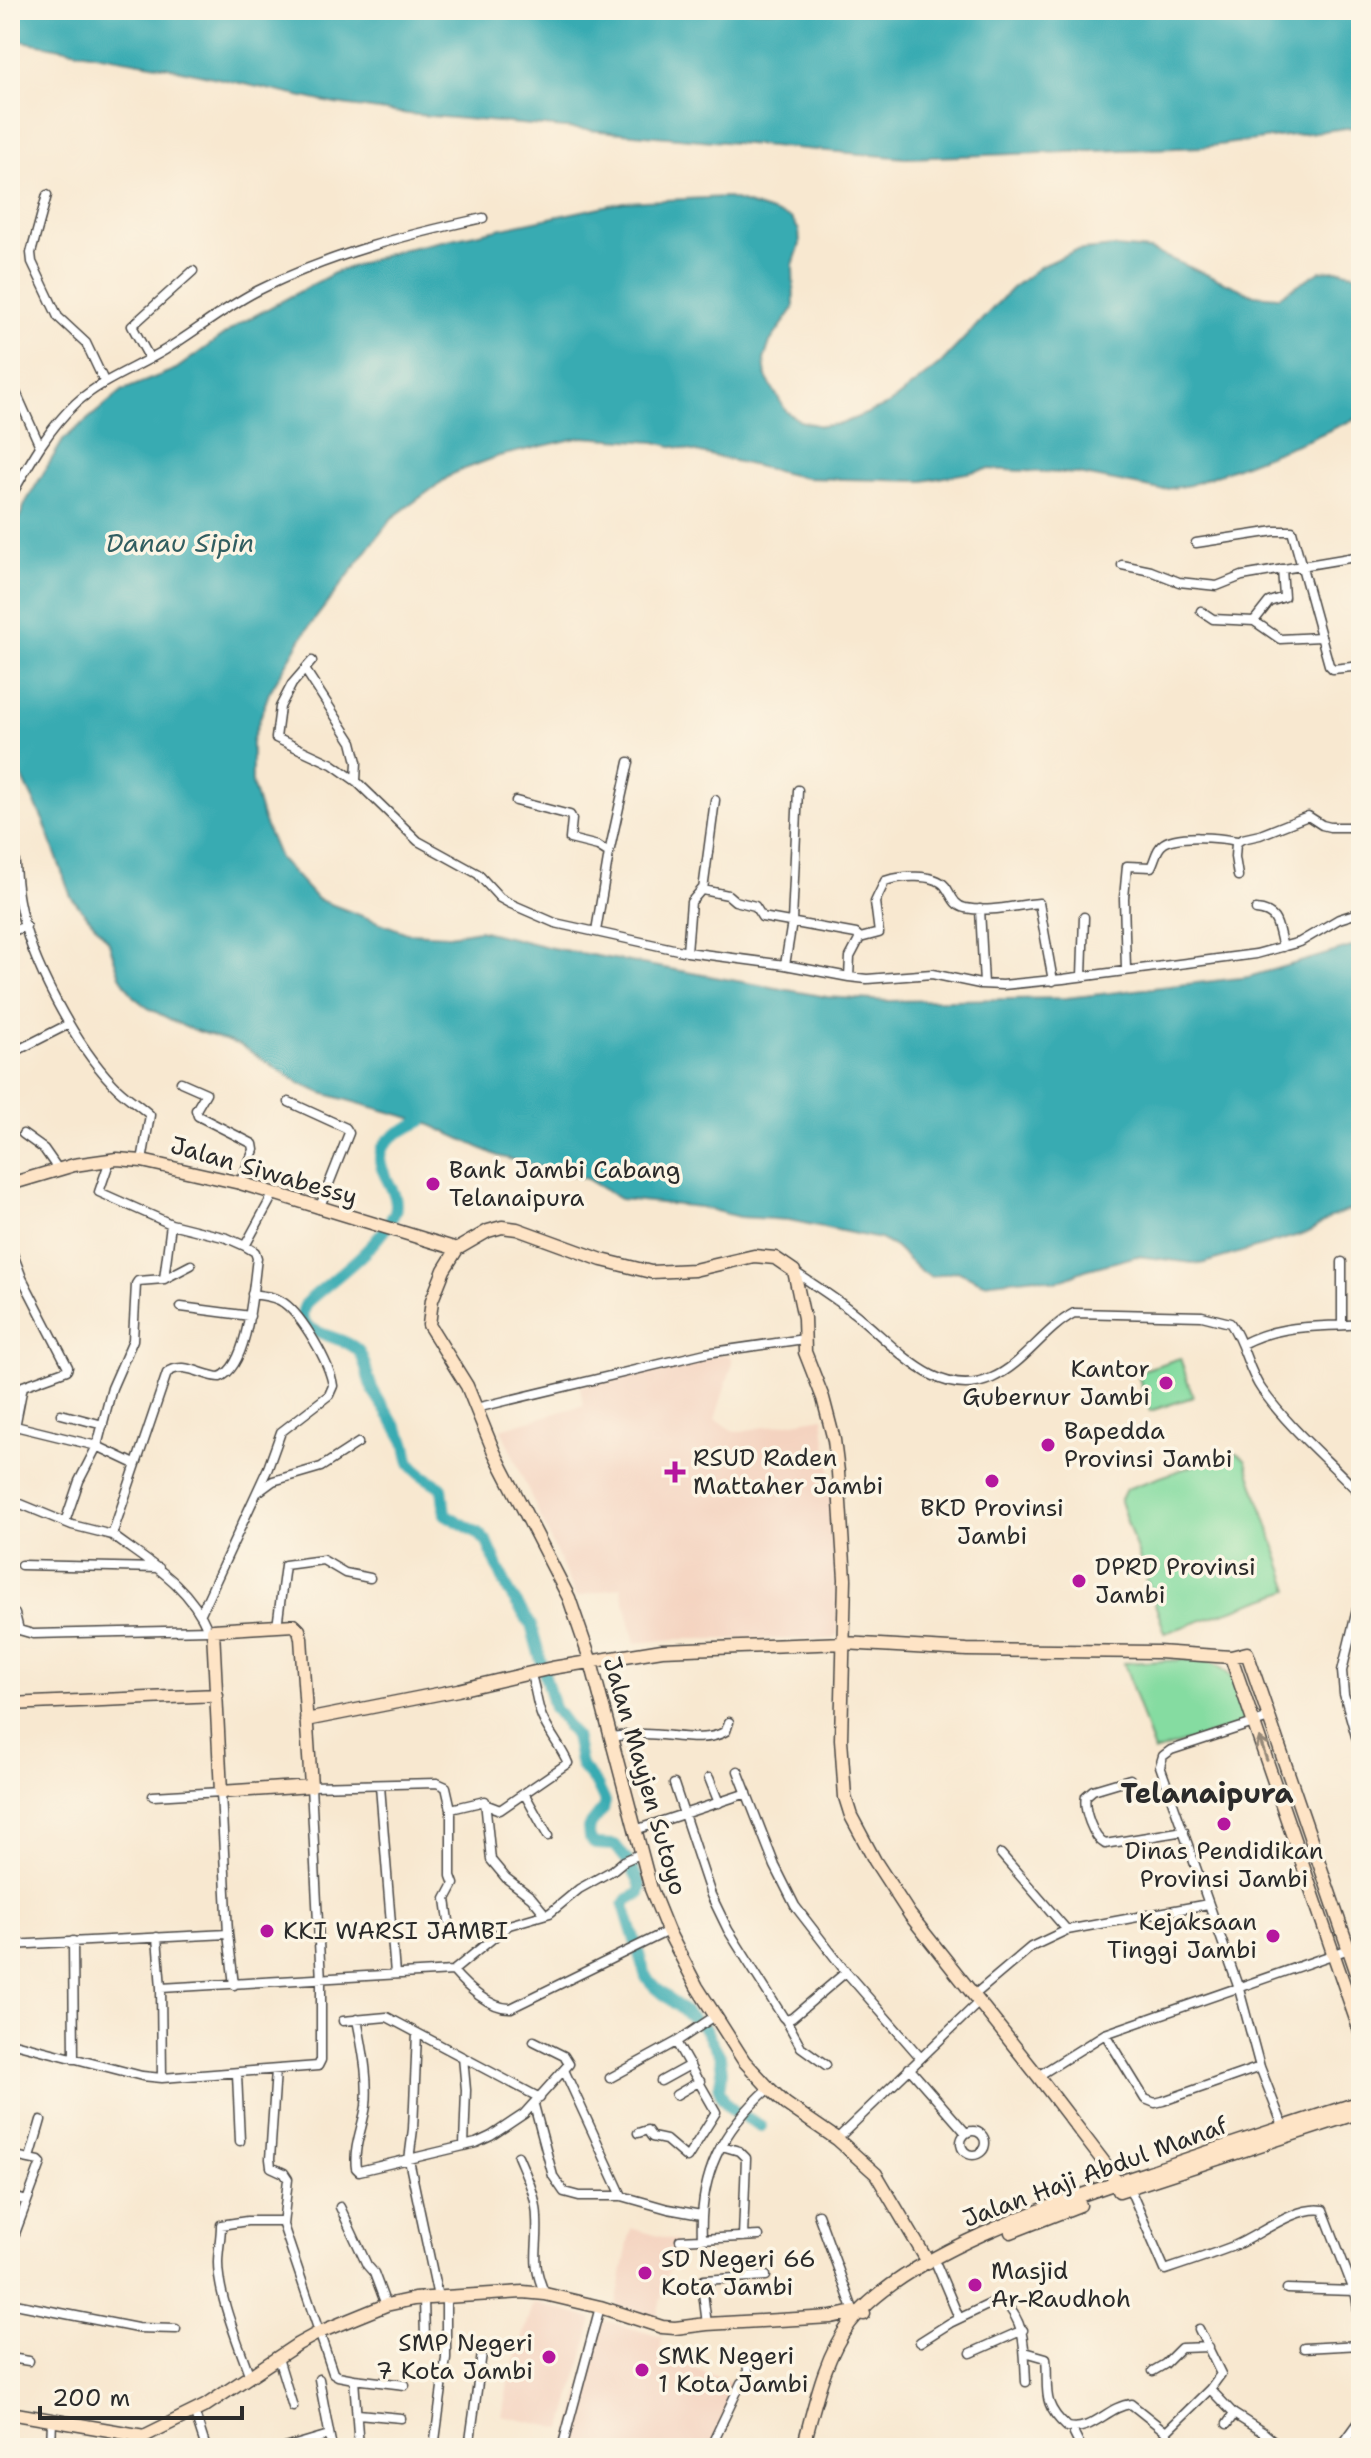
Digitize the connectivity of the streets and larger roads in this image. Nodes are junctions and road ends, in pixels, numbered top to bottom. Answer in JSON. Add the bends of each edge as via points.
{"nodes":[{"id":1,"x":47,"y":195,"type":"dead end"},
{"id":2,"x":483,"y":218,"type":"dead end"},
{"id":3,"x":193,"y":271,"type":"dead end"},
{"id":4,"x":150,"y":359,"type":"junction"},
{"id":5,"x":10,"y":379,"type":"edge"},
{"id":6,"x":104,"y":381,"type":"junction"},
{"id":7,"x":11,"y":409,"type":"edge"},
{"id":8,"x":23,"y":411,"type":"junction"},
{"id":9,"x":40,"y":446,"type":"junction"},
{"id":10,"x":10,"y":498,"type":"edge"},
{"id":11,"x":1196,"y":543,"type":"dead end"},
{"id":12,"x":1361,"y":556,"type":"edge"},
{"id":13,"x":1122,"y":565,"type":"dead end"},
{"id":14,"x":1301,"y":565,"type":"junction"},
{"id":15,"x":1282,"y":569,"type":"junction"},
{"id":16,"x":1201,"y":611,"type":"dead end"},
{"id":17,"x":1254,"y":621,"type":"junction"},
{"id":18,"x":1321,"y":637,"type":"junction"},
{"id":19,"x":312,"y":661,"type":"dead end"},
{"id":20,"x":1361,"y":666,"type":"edge"},
{"id":21,"x":306,"y":671,"type":"junction"},
{"id":22,"x":629,"y":762,"type":"dead end"},
{"id":23,"x":356,"y":781,"type":"junction"},
{"id":24,"x":798,"y":790,"type":"dead end"},
{"id":25,"x":715,"y":800,"type":"dead end"},
{"id":26,"x":516,"y":801,"type":"dead end"},
{"id":27,"x":10,"y":823,"type":"edge"},
{"id":28,"x":1360,"y":827,"type":"edge"},
{"id":29,"x":1237,"y":841,"type":"junction"},
{"id":30,"x":1361,"y":843,"type":"edge"},
{"id":31,"x":609,"y":853,"type":"junction"},
{"id":32,"x":1238,"y":876,"type":"dead end"},
{"id":33,"x":703,"y":888,"type":"junction"},
{"id":34,"x":980,"y":909,"type":"junction"},
{"id":35,"x":1256,"y":910,"type":"dead end"},
{"id":36,"x":1361,"y":912,"type":"edge"},
{"id":37,"x":1084,"y":917,"type":"dead end"},
{"id":38,"x":792,"y":922,"type":"junction"},
{"id":39,"x":26,"y":926,"type":"junction"},
{"id":40,"x":596,"y":931,"type":"junction"},
{"id":41,"x":10,"y":932,"type":"edge"},
{"id":42,"x":860,"y":938,"type":"junction"},
{"id":43,"x":1283,"y":947,"type":"junction"},
{"id":44,"x":687,"y":952,"type":"junction"},
{"id":45,"x":785,"y":965,"type":"junction"},
{"id":46,"x":1126,"y":970,"type":"junction"},
{"id":47,"x":1082,"y":976,"type":"junction"},
{"id":48,"x":849,"y":977,"type":"junction"},
{"id":49,"x":1053,"y":981,"type":"junction"},
{"id":50,"x":984,"y":984,"type":"junction"},
{"id":51,"x":69,"y":1024,"type":"junction"},
{"id":52,"x":10,"y":1054,"type":"edge"},
{"id":53,"x":181,"y":1082,"type":"dead end"},
{"id":54,"x":289,"y":1102,"type":"dead end"},
{"id":55,"x":23,"y":1134,"type":"dead end"},
{"id":56,"x":110,"y":1160,"type":"junction"},
{"id":57,"x":142,"y":1161,"type":"junction"},
{"id":58,"x":58,"y":1169,"type":"junction"},
{"id":59,"x":10,"y":1183,"type":"edge"},
{"id":60,"x":240,"y":1183,"type":"junction"},
{"id":61,"x":274,"y":1193,"type":"junction"},
{"id":62,"x":319,"y":1209,"type":"junction"},
{"id":63,"x":171,"y":1224,"type":"junction"},
{"id":64,"x":10,"y":1246,"type":"edge"},
{"id":65,"x":245,"y":1246,"type":"junction"},
{"id":66,"x":457,"y":1249,"type":"junction"},
{"id":67,"x":1342,"y":1262,"type":"dead end"},
{"id":68,"x":191,"y":1265,"type":"dead end"},
{"id":69,"x":794,"y":1271,"type":"junction"},
{"id":70,"x":164,"y":1279,"type":"junction"},
{"id":71,"x":252,"y":1294,"type":"junction"},
{"id":72,"x":181,"y":1307,"type":"dead end"},
{"id":73,"x":250,"y":1316,"type":"junction"},
{"id":74,"x":1361,"y":1324,"type":"edge"},
{"id":75,"x":1342,"y":1325,"type":"junction"},
{"id":76,"x":804,"y":1339,"type":"junction"},
{"id":77,"x":1242,"y":1344,"type":"junction"},
{"id":78,"x":476,"y":1408,"type":"junction"},
{"id":79,"x":61,"y":1414,"type":"dead end"},
{"id":80,"x":103,"y":1425,"type":"junction"},
{"id":81,"x":12,"y":1426,"type":"edge"},
{"id":82,"x":358,"y":1443,"type":"dead end"},
{"id":83,"x":97,"y":1446,"type":"junction"},
{"id":84,"x":135,"y":1464,"type":"junction"},
{"id":85,"x":1361,"y":1478,"type":"edge"},
{"id":86,"x":257,"y":1492,"type":"junction"},
{"id":87,"x":1359,"y":1492,"type":"edge"},
{"id":88,"x":11,"y":1500,"type":"edge"},
{"id":89,"x":65,"y":1522,"type":"junction"},
{"id":90,"x":112,"y":1535,"type":"junction"},
{"id":91,"x":21,"y":1565,"type":"dead end"},
{"id":92,"x":160,"y":1568,"type":"junction"},
{"id":93,"x":370,"y":1578,"type":"dead end"},
{"id":94,"x":1361,"y":1593,"type":"edge"},
{"id":95,"x":1359,"y":1606,"type":"edge"},
{"id":96,"x":201,"y":1613,"type":"junction"},
{"id":97,"x":15,"y":1614,"type":"dead end"},
{"id":98,"x":277,"y":1627,"type":"junction"},
{"id":99,"x":210,"y":1630,"type":"junction"},
{"id":100,"x":844,"y":1643,"type":"junction"},
{"id":101,"x":1231,"y":1657,"type":"junction"},
{"id":102,"x":591,"y":1662,"type":"junction"},
{"id":103,"x":533,"y":1672,"type":"junction"},
{"id":104,"x":217,"y":1695,"type":"junction"},
{"id":105,"x":10,"y":1704,"type":"edge"},
{"id":106,"x":1269,"y":1718,"type":"junction"},
{"id":107,"x":306,"y":1720,"type":"junction"},
{"id":108,"x":729,"y":1722,"type":"dead end"},
{"id":109,"x":1254,"y":1723,"type":"junction"},
{"id":110,"x":1357,"y":1725,"type":"edge"},
{"id":111,"x":610,"y":1737,"type":"junction"},
{"id":112,"x":1361,"y":1754,"type":"edge"},
{"id":113,"x":738,"y":1771,"type":"dead end"},
{"id":114,"x":709,"y":1778,"type":"dead end"},
{"id":115,"x":1130,"y":1779,"type":"dead end"},
{"id":116,"x":674,"y":1784,"type":"dead end"},
{"id":117,"x":311,"y":1786,"type":"junction"},
{"id":118,"x":380,"y":1786,"type":"junction"},
{"id":119,"x":221,"y":1792,"type":"junction"},
{"id":120,"x":524,"y":1793,"type":"junction"},
{"id":121,"x":747,"y":1793,"type":"junction"},
{"id":122,"x":153,"y":1796,"type":"dead end"},
{"id":123,"x":719,"y":1803,"type":"junction"},
{"id":124,"x":487,"y":1805,"type":"junction"},
{"id":125,"x":451,"y":1809,"type":"junction"},
{"id":126,"x":683,"y":1816,"type":"junction"},
{"id":127,"x":635,"y":1830,"type":"junction"},
{"id":128,"x":1184,"y":1831,"type":"junction"},
{"id":129,"x":548,"y":1836,"type":"dead end"},
{"id":130,"x":1001,"y":1854,"type":"dead end"},
{"id":131,"x":631,"y":1858,"type":"junction"},
{"id":132,"x":1208,"y":1904,"type":"junction"},
{"id":133,"x":545,"y":1914,"type":"junction"},
{"id":134,"x":450,"y":1928,"type":"dead end"},
{"id":135,"x":1067,"y":1930,"type":"junction"},
{"id":136,"x":668,"y":1931,"type":"junction"},
{"id":137,"x":228,"y":1934,"type":"junction"},
{"id":138,"x":157,"y":1937,"type":"junction"},
{"id":139,"x":73,"y":1941,"type":"junction"},
{"id":140,"x":10,"y":1945,"type":"edge"},
{"id":141,"x":1349,"y":1949,"type":"junction"},
{"id":142,"x":1334,"y":1955,"type":"junction"},
{"id":143,"x":453,"y":1971,"type":"junction"},
{"id":144,"x":846,"y":1972,"type":"junction"},
{"id":145,"x":395,"y":1974,"type":"junction"},
{"id":146,"x":321,"y":1981,"type":"junction"},
{"id":147,"x":234,"y":1985,"type":"junction"},
{"id":148,"x":1361,"y":1985,"type":"edge"},
{"id":149,"x":161,"y":1988,"type":"junction"},
{"id":150,"x":1239,"y":1989,"type":"junction"},
{"id":151,"x":976,"y":1999,"type":"junction"},
{"id":152,"x":711,"y":2018,"type":"junction"},
{"id":153,"x":357,"y":2019,"type":"junction"},
{"id":154,"x":786,"y":2020,"type":"junction"},
{"id":155,"x":343,"y":2021,"type":"dead end"},
{"id":156,"x":417,"y":2033,"type":"junction"},
{"id":157,"x":1105,"y":2034,"type":"junction"},
{"id":158,"x":1361,"y":2034,"type":"edge"},
{"id":159,"x":534,"y":2041,"type":"dead end"},
{"id":160,"x":10,"y":2042,"type":"edge"},
{"id":161,"x":676,"y":2042,"type":"junction"},
{"id":162,"x":463,"y":2057,"type":"junction"},
{"id":163,"x":920,"y":2057,"type":"junction"},
{"id":164,"x":74,"y":2059,"type":"junction"},
{"id":165,"x":690,"y":2065,"type":"junction"},
{"id":166,"x":826,"y":2065,"type":"dead end"},
{"id":167,"x":1260,"y":2067,"type":"junction"},
{"id":168,"x":909,"y":2068,"type":"junction"},
{"id":169,"x":276,"y":2070,"type":"junction"},
{"id":170,"x":564,"y":2070,"type":"junction"},
{"id":171,"x":237,"y":2074,"type":"junction"},
{"id":172,"x":1038,"y":2076,"type":"junction"},
{"id":173,"x":162,"y":2078,"type":"junction"},
{"id":174,"x":610,"y":2078,"type":"dead end"},
{"id":175,"x":661,"y":2081,"type":"dead end"},
{"id":176,"x":700,"y":2081,"type":"junction"},
{"id":177,"x":769,"y":2088,"type":"junction"},
{"id":178,"x":676,"y":2095,"type":"dead end"},
{"id":179,"x":537,"y":2102,"type":"junction"},
{"id":180,"x":1361,"y":2102,"type":"edge"},
{"id":181,"x":1361,"y":2112,"type":"edge"},
{"id":182,"x":41,"y":2120,"type":"dead end"},
{"id":183,"x":1283,"y":2126,"type":"junction"},
{"id":184,"x":638,"y":2133,"type":"dead end"},
{"id":185,"x":966,"y":2133,"type":"dead end"},
{"id":186,"x":837,"y":2139,"type":"junction"},
{"id":187,"x":240,"y":2141,"type":"dead end"},
{"id":188,"x":464,"y":2146,"type":"junction"},
{"id":189,"x":722,"y":2146,"type":"junction"},
{"id":190,"x":10,"y":2155,"type":"edge"},
{"id":191,"x":518,"y":2156,"type":"dead end"},
{"id":192,"x":30,"y":2158,"type":"junction"},
{"id":193,"x":409,"y":2160,"type":"junction"},
{"id":194,"x":1162,"y":2172,"type":"junction"},
{"id":195,"x":1123,"y":2185,"type":"junction"},
{"id":196,"x":10,"y":2196,"type":"edge"},
{"id":197,"x":622,"y":2196,"type":"junction"},
{"id":198,"x":27,"y":2201,"type":"junction"},
{"id":199,"x":340,"y":2207,"type":"dead end"},
{"id":200,"x":818,"y":2214,"type":"dead end"},
{"id":201,"x":701,"y":2215,"type":"junction"},
{"id":202,"x":282,"y":2221,"type":"junction"},
{"id":203,"x":759,"y":2236,"type":"dead end"},
{"id":204,"x":743,"y":2237,"type":"junction"},
{"id":205,"x":702,"y":2239,"type":"junction"},
{"id":206,"x":680,"y":2240,"type":"dead end"},
{"id":207,"x":10,"y":2247,"type":"edge"},
{"id":208,"x":932,"y":2264,"type":"junction"},
{"id":209,"x":766,"y":2276,"type":"dead end"},
{"id":210,"x":1287,"y":2289,"type":"dead end"},
{"id":211,"x":1355,"y":2291,"type":"junction"},
{"id":212,"x":545,"y":2294,"type":"junction"},
{"id":213,"x":442,"y":2297,"type":"junction"},
{"id":214,"x":424,"y":2298,"type":"junction"},
{"id":215,"x":10,"y":2303,"type":"edge"},
{"id":216,"x":386,"y":2305,"type":"junction"},
{"id":217,"x":600,"y":2307,"type":"junction"},
{"id":218,"x":859,"y":2313,"type":"junction"},
{"id":219,"x":959,"y":2318,"type":"junction"},
{"id":220,"x":707,"y":2324,"type":"junction"},
{"id":221,"x":1361,"y":2328,"type":"edge"},
{"id":222,"x":176,"y":2329,"type":"dead end"},
{"id":223,"x":1199,"y":2329,"type":"dead end"},
{"id":224,"x":1023,"y":2330,"type":"junction"},
{"id":225,"x":320,"y":2332,"type":"junction"},
{"id":226,"x":425,"y":2339,"type":"dead end"},
{"id":227,"x":920,"y":2342,"type":"dead end"},
{"id":228,"x":1361,"y":2345,"type":"edge"},
{"id":229,"x":483,"y":2346,"type":"dead end"},
{"id":230,"x":1209,"y":2347,"type":"junction"},
{"id":231,"x":1304,"y":2348,"type":"dead end"},
{"id":232,"x":1025,"y":2352,"type":"junction"},
{"id":233,"x":971,"y":2353,"type":"dead end"},
{"id":234,"x":10,"y":2358,"type":"edge"},
{"id":235,"x":278,"y":2358,"type":"junction"},
{"id":236,"x":29,"y":2361,"type":"dead end"},
{"id":237,"x":747,"y":2363,"type":"dead end"},
{"id":238,"x":1153,"y":2371,"type":"dead end"},
{"id":239,"x":250,"y":2378,"type":"junction"},
{"id":240,"x":319,"y":2379,"type":"dead end"},
{"id":241,"x":354,"y":2379,"type":"junction"},
{"id":242,"x":1026,"y":2382,"type":"dead end"},
{"id":243,"x":405,"y":2385,"type":"dead end"},
{"id":244,"x":1210,"y":2389,"type":"junction"},
{"id":245,"x":293,"y":2407,"type":"dead end"},
{"id":246,"x":194,"y":2411,"type":"junction"},
{"id":247,"x":10,"y":2413,"type":"edge"},
{"id":248,"x":358,"y":2414,"type":"junction"},
{"id":249,"x":1234,"y":2414,"type":"junction"},
{"id":250,"x":401,"y":2418,"type":"dead end"},
{"id":251,"x":52,"y":2420,"type":"junction"},
{"id":252,"x":1360,"y":2421,"type":"edge"},
{"id":253,"x":1227,"y":2424,"type":"dead end"},
{"id":254,"x":1074,"y":2428,"type":"junction"},
{"id":255,"x":1166,"y":2432,"type":"junction"},
{"id":256,"x":329,"y":2435,"type":"junction"},
{"id":257,"x":144,"y":2436,"type":"junction"},
{"id":258,"x":51,"y":2448,"type":"edge"},
{"id":259,"x":136,"y":2448,"type":"edge"},
{"id":260,"x":206,"y":2448,"type":"edge"},
{"id":261,"x":285,"y":2448,"type":"edge"},
{"id":262,"x":332,"y":2448,"type":"edge"},
{"id":263,"x":359,"y":2448,"type":"edge"},
{"id":264,"x":434,"y":2448,"type":"edge"},
{"id":265,"x":469,"y":2448,"type":"edge"},
{"id":266,"x":562,"y":2448,"type":"edge"},
{"id":267,"x":710,"y":2448,"type":"edge"},
{"id":268,"x":806,"y":2448,"type":"edge"},
{"id":269,"x":1081,"y":2448,"type":"edge"},
{"id":270,"x":1165,"y":2448,"type":"edge"},
{"id":271,"x":1282,"y":2448,"type":"edge"},
{"id":272,"x":1340,"y":2448,"type":"edge"}],
"edges":[{"from":1,"to":6,"type":"street","via":[[32,262],[58,317],[86,343]]},
{"from":2,"to":4,"type":"street","via":[[400,236],[297,272],[213,317]]},
{"from":3,"to":4,"type":"street","via":[[132,326]]},
{"from":4,"to":6,"type":"street"},
{"from":5,"to":8,"type":"street"},
{"from":6,"to":9,"type":"street","via":[[75,404]]},
{"from":7,"to":8,"type":"street"},
{"from":8,"to":9,"type":"street"},
{"from":9,"to":10,"type":"street"},
{"from":11,"to":14,"type":"street","via":[[1290,530]]},
{"from":12,"to":14,"type":"street"},
{"from":13,"to":15,"type":"street","via":[[1210,586]]},
{"from":14,"to":15,"type":"street"},
{"from":14,"to":18,"type":"street"},
{"from":15,"to":17,"type":"street","via":[[1284,597],[1269,602]]},
{"from":16,"to":17,"type":"street","via":[[1213,619]]},
{"from":17,"to":18,"type":"street","via":[[1280,639]]},
{"from":18,"to":20,"type":"street","via":[[1333,669]]},
{"from":19,"to":21,"type":"street"},
{"from":21,"to":23,"type":"street","via":[[352,742]]},
{"from":21,"to":23,"type":"street","via":[[280,707],[276,738]]},
{"from":22,"to":31,"type":"street"},
{"from":23,"to":40,"type":"street","via":[[418,841],[478,874],[500,898],[555,923]]},
{"from":24,"to":38,"type":"street"},
{"from":25,"to":33,"type":"street"},
{"from":26,"to":31,"type":"street","via":[[570,815],[570,839]]},
{"from":27,"to":39,"type":"street"},
{"from":28,"to":29,"type":"street","via":[[1322,825],[1308,816]]},
{"from":28,"to":30,"type":"street"},
{"from":29,"to":32,"type":"street"},
{"from":29,"to":46,"type":"street","via":[[1169,840],[1151,867],[1127,866]]},
{"from":31,"to":40,"type":"street"},
{"from":33,"to":38,"type":"street","via":[[755,906],[762,917]]},
{"from":33,"to":44,"type":"street","via":[[691,902]]},
{"from":34,"to":42,"type":"street","via":[[957,905],[944,884],[932,879],[888,879],[875,902],[879,933]]},
{"from":34,"to":49,"type":"street","via":[[1039,903]]},
{"from":34,"to":50,"type":"street"},
{"from":35,"to":43,"type":"street","via":[[1274,915]]},
{"from":36,"to":43,"type":"street"},
{"from":37,"to":47,"type":"street"},
{"from":38,"to":42,"type":"street"},
{"from":38,"to":45,"type":"street"},
{"from":39,"to":41,"type":"street"},
{"from":39,"to":51,"type":"street"},
{"from":40,"to":44,"type":"street"},
{"from":42,"to":48,"type":"street","via":[[850,957]]},
{"from":43,"to":46,"type":"street"},
{"from":44,"to":45,"type":"street"},
{"from":45,"to":48,"type":"street"},
{"from":46,"to":47,"type":"street"},
{"from":47,"to":49,"type":"street"},
{"from":48,"to":50,"type":"street","via":[[932,974]]},
{"from":49,"to":50,"type":"street"},
{"from":51,"to":52,"type":"street"},
{"from":51,"to":57,"type":"street","via":[[113,1084],[150,1115]]},
{"from":53,"to":60,"type":"street","via":[[206,1093],[198,1116],[253,1144]]},
{"from":54,"to":62,"type":"street","via":[[349,1133]]},
{"from":55,"to":58,"type":"street","via":[[44,1149]]},
{"from":56,"to":57,"type":"street","name":"Jalan Siwabessy"},
{"from":56,"to":58,"type":"street","name":"Jalan Siwabessy"},
{"from":56,"to":63,"type":"street","via":[[99,1192]]},
{"from":57,"to":60,"type":"street","name":"Jalan Siwabessy"},
{"from":58,"to":59,"type":"street","name":"Jalan Siwabessy"},
{"from":60,"to":61,"type":"street","name":"Jalan Siwabessy"},
{"from":61,"to":62,"type":"street","name":"Jalan Siwabessy"},
{"from":61,"to":65,"type":"street"},
{"from":62,"to":66,"type":"street","name":"Jalan Siwabessy"},
{"from":63,"to":65,"type":"street"},
{"from":63,"to":70,"type":"street"},
{"from":64,"to":81,"type":"street","via":[[68,1367],[23,1386]]},
{"from":65,"to":71,"type":"street","via":[[257,1255]]},
{"from":66,"to":69,"type":"street","via":[[502,1227],[651,1272],[694,1270],[754,1256],[775,1258]]},
{"from":66,"to":78,"type":"street","name":"Jalan Mayjen Sutoyo","via":[[432,1300],[429,1325]]},
{"from":67,"to":75,"type":"street"},
{"from":68,"to":70,"type":"street"},
{"from":69,"to":76,"type":"street"},
{"from":69,"to":77,"type":"street","via":[[857,1315],[898,1353],[944,1381],[977,1384],[994,1377],[1074,1313],[1202,1316],[1230,1323]]},
{"from":70,"to":80,"type":"street","via":[[136,1284],[133,1340]]},
{"from":71,"to":73,"type":"street"},
{"from":71,"to":86,"type":"street","via":[[276,1298],[292,1310],[328,1367],[333,1386],[329,1395],[281,1432]]},
{"from":72,"to":73,"type":"street"},
{"from":73,"to":84,"type":"street","via":[[229,1373],[214,1378],[181,1367],[167,1373]]},
{"from":74,"to":75,"type":"street"},
{"from":75,"to":77,"type":"street","via":[[1289,1327]]},
{"from":76,"to":78,"type":"street","via":[[706,1353]]},
{"from":76,"to":100,"type":"street","via":[[830,1422],[838,1472]]},
{"from":77,"to":87,"type":"street","via":[[1262,1390],[1293,1429]]},
{"from":78,"to":102,"type":"street","name":"Jalan Mayjen Sutoyo","via":[[569,1598]]},
{"from":79,"to":80,"type":"street"},
{"from":80,"to":83,"type":"street"},
{"from":81,"to":83,"type":"street"},
{"from":82,"to":86,"type":"street","via":[[321,1467],[273,1481]]},
{"from":83,"to":84,"type":"street"},
{"from":83,"to":89,"type":"street"},
{"from":84,"to":90,"type":"street"},
{"from":85,"to":87,"type":"street"},
{"from":86,"to":96,"type":"street"},
{"from":88,"to":89,"type":"street"},
{"from":89,"to":90,"type":"street"},
{"from":90,"to":92,"type":"street"},
{"from":91,"to":92,"type":"street"},
{"from":92,"to":96,"type":"street"},
{"from":93,"to":98,"type":"street","via":[[345,1573],[323,1560],[285,1565]]},
{"from":94,"to":95,"type":"street"},
{"from":95,"to":110,"type":"street","via":[[1342,1671],[1344,1694]]},
{"from":96,"to":99,"type":"street"},
{"from":97,"to":99,"type":"street","via":[[19,1630],[33,1634]]},
{"from":98,"to":99,"type":"street"},
{"from":98,"to":107,"type":"street","via":[[294,1625],[300,1634]]},
{"from":99,"to":104,"type":"street"},
{"from":100,"to":101,"type":"street"},
{"from":100,"to":102,"type":"street","via":[[662,1650]]},
{"from":100,"to":151,"type":"street","via":[[841,1739],[851,1816],[910,1915]]},
{"from":101,"to":106,"type":"street","via":[[1247,1653]]},
{"from":101,"to":109,"type":"street"},
{"from":102,"to":103,"type":"street"},
{"from":102,"to":111,"type":"street","name":"Jalan Mayjen Sutoyo"},
{"from":103,"to":107,"type":"street"},
{"from":103,"to":120,"type":"street","via":[[539,1709],[568,1763]]},
{"from":104,"to":105,"type":"street"},
{"from":104,"to":119,"type":"street"},
{"from":106,"to":109,"type":"street"},
{"from":106,"to":141,"type":"street"},
{"from":107,"to":117,"type":"street"},
{"from":108,"to":111,"type":"street","via":[[719,1735]]},
{"from":109,"to":128,"type":"street","via":[[1163,1756],[1165,1784]]},
{"from":142,"to":109,"type":"street","one_way":true},
{"from":110,"to":112,"type":"street"},
{"from":111,"to":127,"type":"street","name":"Jalan Mayjen Sutoyo"},
{"from":113,"to":121,"type":"street"},
{"from":114,"to":123,"type":"street"},
{"from":115,"to":128,"type":"street","via":[[1086,1796],[1085,1807],[1101,1843]]},
{"from":116,"to":126,"type":"street"},
{"from":117,"to":118,"type":"street"},
{"from":117,"to":119,"type":"street"},
{"from":117,"to":146,"type":"street"},
{"from":118,"to":125,"type":"street","via":[[442,1785],[448,1788]]},
{"from":118,"to":145,"type":"street"},
{"from":119,"to":122,"type":"street"},
{"from":119,"to":137,"type":"street"},
{"from":120,"to":124,"type":"street","via":[[500,1810]]},
{"from":120,"to":129,"type":"street"},
{"from":121,"to":123,"type":"street"},
{"from":121,"to":144,"type":"street","via":[[787,1892]]},
{"from":123,"to":126,"type":"street"},
{"from":124,"to":125,"type":"street","via":[[482,1801]]},
{"from":124,"to":133,"type":"street","via":[[491,1860]]},
{"from":125,"to":134,"type":"street","via":[[454,1884],[446,1899]]},
{"from":126,"to":127,"type":"street"},
{"from":126,"to":154,"type":"street","via":[[720,1913]]},
{"from":127,"to":131,"type":"street","name":"Jalan Mayjen Sutoyo"},
{"from":128,"to":132,"type":"street"},
{"from":130,"to":135,"type":"street"},
{"from":131,"to":133,"type":"street"},
{"from":131,"to":136,"type":"street","name":"Jalan Mayjen Sutoyo"},
{"from":132,"to":135,"type":"street"},
{"from":132,"to":150,"type":"street"},
{"from":133,"to":143,"type":"street","via":[[509,1925]]},
{"from":135,"to":151,"type":"street","via":[[1031,1947]]},
{"from":136,"to":143,"type":"street","via":[[511,2008],[478,1994]]},
{"from":136,"to":152,"type":"street","name":"Jalan Mayjen Sutoyo"},
{"from":137,"to":138,"type":"street"},
{"from":137,"to":147,"type":"street"},
{"from":138,"to":139,"type":"street"},
{"from":138,"to":149,"type":"street"},
{"from":139,"to":140,"type":"street"},
{"from":139,"to":164,"type":"street"},
{"from":141,"to":142,"type":"street"},
{"from":141,"to":148,"type":"street"},
{"from":142,"to":150,"type":"street"},
{"from":142,"to":158,"type":"street"},
{"from":143,"to":145,"type":"street"},
{"from":144,"to":154,"type":"street"},
{"from":144,"to":163,"type":"street"},
{"from":145,"to":146,"type":"street"},
{"from":146,"to":147,"type":"street"},
{"from":146,"to":169,"type":"street","via":[[320,2064]]},
{"from":147,"to":149,"type":"street"},
{"from":149,"to":173,"type":"street"},
{"from":150,"to":157,"type":"street"},
{"from":150,"to":167,"type":"street"},
{"from":151,"to":163,"type":"street"},
{"from":151,"to":172,"type":"street"},
{"from":152,"to":161,"type":"street"},
{"from":152,"to":177,"type":"street","name":"Jalan Mayjen Sutoyo"},
{"from":153,"to":155,"type":"street"},
{"from":153,"to":156,"type":"street","via":[[387,2017]]},
{"from":153,"to":193,"type":"street","via":[[366,2103],[356,2168],[365,2171]]},
{"from":154,"to":166,"type":"street","via":[[801,2047]]},
{"from":156,"to":162,"type":"street"},
{"from":156,"to":193,"type":"street"},
{"from":157,"to":167,"type":"street","via":[[1151,2102]]},
{"from":157,"to":172,"type":"street"},
{"from":159,"to":170,"type":"street","via":[[567,2059]]},
{"from":160,"to":164,"type":"street"},
{"from":161,"to":165,"type":"street"},
{"from":161,"to":174,"type":"street"},
{"from":162,"to":179,"type":"street"},
{"from":162,"to":188,"type":"street"},
{"from":163,"to":168,"type":"street"},
{"from":164,"to":173,"type":"street"},
{"from":165,"to":175,"type":"street"},
{"from":165,"to":176,"type":"street"},
{"from":167,"to":183,"type":"street"},
{"from":168,"to":185,"type":"street"},
{"from":168,"to":186,"type":"street"},
{"from":169,"to":171,"type":"street"},
{"from":169,"to":202,"type":"street","via":[[270,2159],[271,2167],[288,2179]]},
{"from":170,"to":179,"type":"street"},
{"from":170,"to":197,"type":"street"},
{"from":171,"to":173,"type":"street"},
{"from":171,"to":187,"type":"street"},
{"from":172,"to":195,"type":"street"},
{"from":176,"to":178,"type":"street"},
{"from":176,"to":184,"type":"street","via":[[716,2112],[688,2158],[648,2130]]},
{"from":177,"to":186,"type":"street","name":"Jalan Mayjen Sutoyo"},
{"from":177,"to":189,"type":"street","via":[[736,2121]]},
{"from":179,"to":188,"type":"street","via":[[507,2128]]},
{"from":179,"to":197,"type":"street","via":[[557,2185],[571,2195]]},
{"from":180,"to":183,"type":"street","name":"Jalan Haji Abdul Manaf"},
{"from":181,"to":194,"type":"street","name":"Jalan Haji Abdul Manaf"},
{"from":182,"to":192,"type":"street"},
{"from":183,"to":194,"type":"street","name":"Jalan Haji Abdul Manaf"},
{"from":186,"to":208,"type":"street","name":"Jalan Mayjen Sutoyo","via":[[876,2174]]},
{"from":188,"to":193,"type":"street"},
{"from":189,"to":201,"type":"street","via":[[710,2165]]},
{"from":189,"to":204,"type":"street","via":[[746,2158]]},
{"from":190,"to":192,"type":"street"},
{"from":191,"to":212,"type":"street","via":[[538,2216],[534,2259]]},
{"from":192,"to":198,"type":"street","via":[[41,2163]]},
{"from":193,"to":213,"type":"street"},
{"from":194,"to":195,"type":"street","name":"Jalan Haji Abdul Manaf"},
{"from":195,"to":208,"type":"street","name":"Jalan Haji Abdul Manaf"},
{"from":195,"to":211,"type":"street","via":[[1165,2270],[1320,2209]]},
{"from":196,"to":198,"type":"street"},
{"from":197,"to":201,"type":"street"},
{"from":198,"to":207,"type":"street"},
{"from":199,"to":216,"type":"street"},
{"from":200,"to":218,"type":"street"},
{"from":201,"to":205,"type":"street"},
{"from":202,"to":225,"type":"street"},
{"from":202,"to":239,"type":"street","via":[[221,2225],[221,2282]]},
{"from":203,"to":204,"type":"street"},
{"from":204,"to":205,"type":"street"},
{"from":205,"to":206,"type":"street"},
{"from":208,"to":218,"type":"street","name":"Jalan Haji Abdul Manaf"},
{"from":208,"to":219,"type":"street"},
{"from":209,"to":220,"type":"street","via":[[704,2280]]},
{"from":210,"to":211,"type":"street"},
{"from":211,"to":221,"type":"street"},
{"from":212,"to":213,"type":"street"},
{"from":212,"to":217,"type":"street"},
{"from":213,"to":214,"type":"street"},
{"from":213,"to":264,"type":"street","via":[[446,2358]]},
{"from":214,"to":216,"type":"street"},
{"from":214,"to":226,"type":"street"},
{"from":215,"to":222,"type":"street","via":[[137,2328]]},
{"from":216,"to":225,"type":"street"},
{"from":217,"to":220,"type":"street","via":[[662,2327]]},
{"from":217,"to":266,"type":"street"},
{"from":218,"to":220,"type":"street"},
{"from":218,"to":268,"type":"street","via":[[831,2360]]},
{"from":219,"to":224,"type":"street","via":[[1001,2300]]},
{"from":219,"to":227,"type":"street"},
{"from":223,"to":230,"type":"street"},
{"from":224,"to":232,"type":"street"},
{"from":224,"to":233,"type":"street"},
{"from":225,"to":235,"type":"street"},
{"from":225,"to":241,"type":"street","via":[[333,2373]]},
{"from":228,"to":231,"type":"street"},
{"from":229,"to":265,"type":"street"},
{"from":230,"to":238,"type":"street","via":[[1181,2348]]},
{"from":230,"to":244,"type":"street","via":[[1221,2374]]},
{"from":232,"to":242,"type":"street"},
{"from":232,"to":254,"type":"street","via":[[1046,2358],[1045,2394],[1059,2420]]},
{"from":234,"to":236,"type":"street"},
{"from":235,"to":239,"type":"street"},
{"from":235,"to":245,"type":"street"},
{"from":237,"to":267,"type":"street","via":[[749,2378],[741,2383]]},
{"from":239,"to":246,"type":"street"},
{"from":240,"to":256,"type":"street"},
{"from":241,"to":243,"type":"street"},
{"from":241,"to":248,"type":"street"},
{"from":244,"to":249,"type":"street"},
{"from":244,"to":255,"type":"street"},
{"from":246,"to":257,"type":"street"},
{"from":246,"to":260,"type":"street"},
{"from":247,"to":251,"type":"street"},
{"from":248,"to":250,"type":"street"},
{"from":248,"to":263,"type":"street"},
{"from":249,"to":253,"type":"street"},
{"from":249,"to":271,"type":"street"},
{"from":251,"to":257,"type":"street"},
{"from":251,"to":258,"type":"street"},
{"from":252,"to":272,"type":"street"},
{"from":254,"to":255,"type":"street","via":[[1128,2403]]},
{"from":254,"to":269,"type":"street"},
{"from":255,"to":270,"type":"street"},
{"from":256,"to":261,"type":"street"},
{"from":256,"to":262,"type":"street"},
{"from":257,"to":259,"type":"street"}]}
